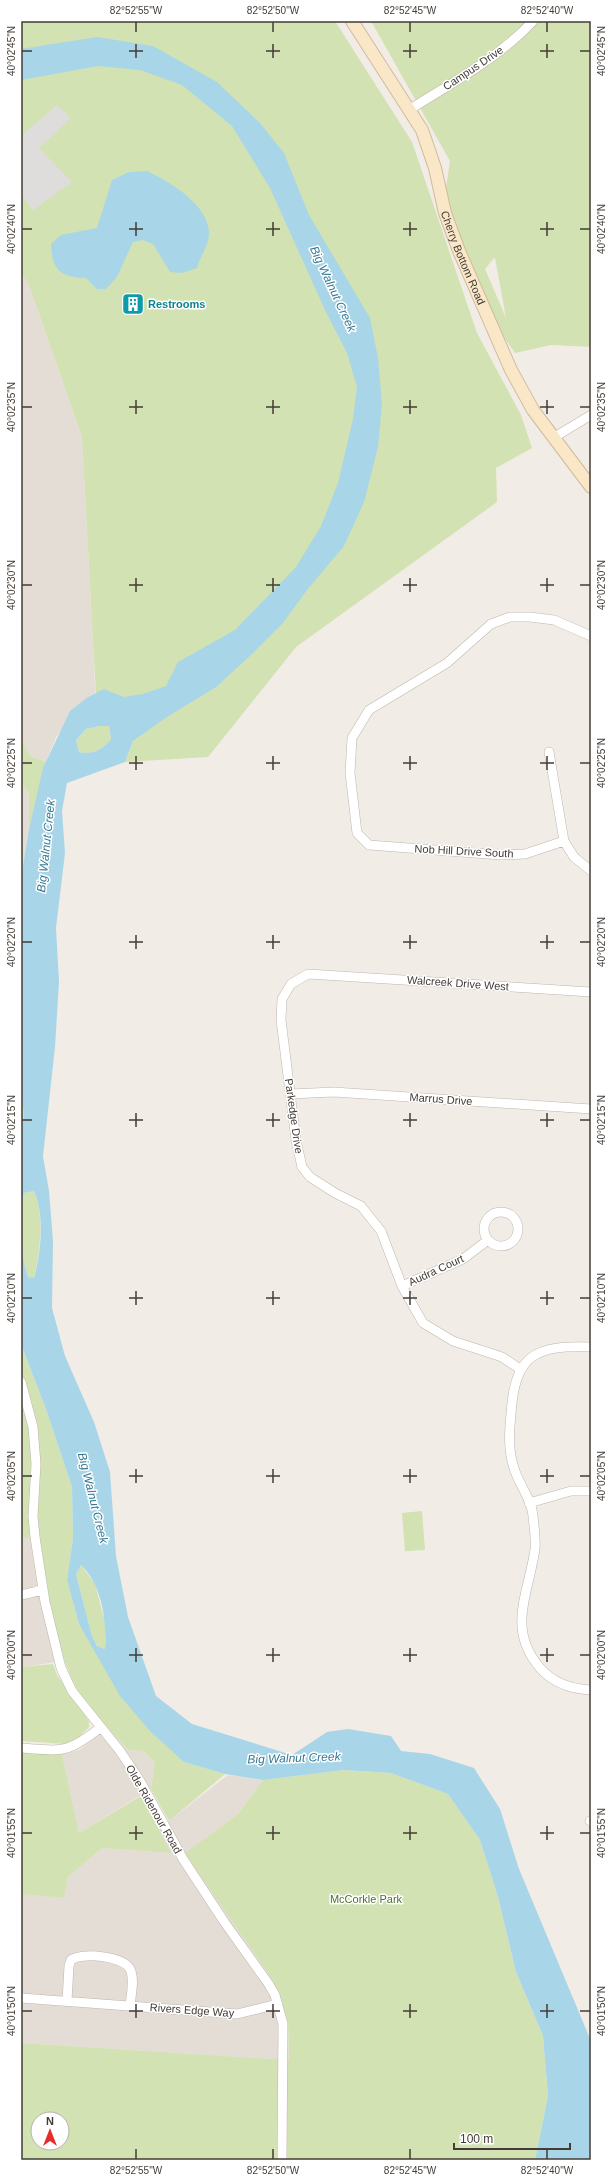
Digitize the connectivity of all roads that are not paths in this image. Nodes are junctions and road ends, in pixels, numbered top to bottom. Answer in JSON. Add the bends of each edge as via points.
{"nodes":[{"id":1,"x":352,"y":21,"type":"edge"},
{"id":2,"x":533,"y":21,"type":"edge"},
{"id":3,"x":409,"y":110,"type":"junction"},
{"id":4,"x":591,"y":415,"type":"edge"},
{"id":5,"x":553,"y":438,"type":"junction"},
{"id":6,"x":591,"y":487,"type":"edge"},
{"id":7,"x":591,"y":636,"type":"edge"},
{"id":8,"x":549,"y":752,"type":"dead end"},
{"id":9,"x":564,"y":841,"type":"junction"},
{"id":10,"x":591,"y":871,"type":"edge"},
{"id":11,"x":325,"y":974,"type":"joint"},
{"id":12,"x":591,"y":992,"type":"edge"},
{"id":13,"x":290,"y":1094,"type":"junction"},
{"id":14,"x":591,"y":1109,"type":"edge"},
{"id":15,"x":488,"y":1240,"type":"dead end"},
{"id":16,"x":402,"y":1286,"type":"junction"},
{"id":17,"x":591,"y":1347,"type":"edge"},
{"id":18,"x":520,"y":1369,"type":"junction"},
{"id":19,"x":21,"y":1382,"type":"edge"},
{"id":20,"x":21,"y":1419,"type":"edge"},
{"id":21,"x":31,"y":1419,"type":"junction"},
{"id":22,"x":591,"y":1492,"type":"edge"},
{"id":23,"x":529,"y":1503,"type":"junction"},
{"id":24,"x":43,"y":1590,"type":"junction"},
{"id":25,"x":21,"y":1595,"type":"edge"},
{"id":26,"x":591,"y":1690,"type":"edge"},
{"id":27,"x":101,"y":1727,"type":"junction"},
{"id":28,"x":21,"y":1748,"type":"edge"},
{"id":29,"x":21,"y":1998,"type":"edge"},
{"id":30,"x":66,"y":2001,"type":"junction"},
{"id":31,"x":278,"y":2004,"type":"junction"},
{"id":32,"x":130,"y":2006,"type":"junction"},
{"id":33,"x":282,"y":2160,"type":"edge"}],
"edges":[{"from":1,"to":3,"type":"main road","name":"Cherry Bottom Road"},
{"from":2,"to":3,"type":"street","name":"Campus Drive","via":[[522,33],[476,67]]},
{"from":3,"to":5,"type":"main road","name":"Cherry Bottom Road","via":[[422,130],[435,168],[445,213],[486,314],[511,370],[533,410]]},
{"from":4,"to":5,"type":"street"},
{"from":5,"to":6,"type":"main road","name":"Cherry Bottom Road"},
{"from":7,"to":9,"type":"street","name":"Nob Hill Drive South","via":[[554,620],[530,617],[510,617],[491,624],[447,663],[369,710],[352,738],[350,747],[350,773],[357,833],[363,842],[374,846],[501,855],[525,854]]},
{"from":8,"to":9,"type":"street"},
{"from":9,"to":10,"type":"street","via":[[574,857]]},
{"from":11,"to":12,"type":"street","name":"Walcreek Drive West"},
{"from":11,"to":13,"type":"street","name":"Parkedge Drive","via":[[308,974],[290,984],[282,999],[281,1020]]},
{"from":13,"to":14,"type":"street","name":"Marrus Drive","via":[[334,1092]]},
{"from":13,"to":16,"type":"street","name":"Parkedge Drive","via":[[302,1167],[310,1177],[361,1206],[381,1231]]},
{"from":15,"to":16,"type":"street","name":"Audra Court","via":[[463,1259]]},
{"from":16,"to":18,"type":"street","name":"Parkedge Drive","via":[[423,1323],[453,1341],[502,1357]]},
{"from":17,"to":18,"type":"street","via":[[550,1348],[534,1356]]},
{"from":18,"to":23,"type":"street","via":[[512,1389],[508,1443],[515,1471]]},
{"from":19,"to":21,"type":"street","name":"Olde Ridenour Road"},
{"from":20,"to":21,"type":"street"},
{"from":21,"to":24,"type":"street","name":"Olde Ridenour Road","via":[[36,1464],[33,1516]]},
{"from":22,"to":23,"type":"street","via":[[571,1491]]},
{"from":23,"to":26,"type":"street","via":[[533,1514],[535,1548],[521,1616],[524,1639],[535,1660],[551,1678],[571,1687]]},
{"from":24,"to":25,"type":"street"},
{"from":24,"to":27,"type":"street","name":"Olde Ridenour Road","via":[[61,1668],[72,1691]]},
{"from":27,"to":28,"type":"street","via":[[69,1749]]},
{"from":27,"to":31,"type":"street","name":"Olde Ridenour Road","via":[[140,1780],[175,1847],[268,1982]]},
{"from":29,"to":30,"type":"street","name":"Rivers Edge Way"},
{"from":30,"to":32,"type":"street","name":"Rivers Edge Way"},
{"from":30,"to":32,"type":"street","via":[[69,1966],[75,1957],[116,1958],[130,1968]]},
{"from":31,"to":32,"type":"street","name":"Rivers Edge Way","via":[[237,2014]]},
{"from":31,"to":33,"type":"street","name":"Olde Ridenour Road","via":[[283,2024],[284,2054]]}]}
